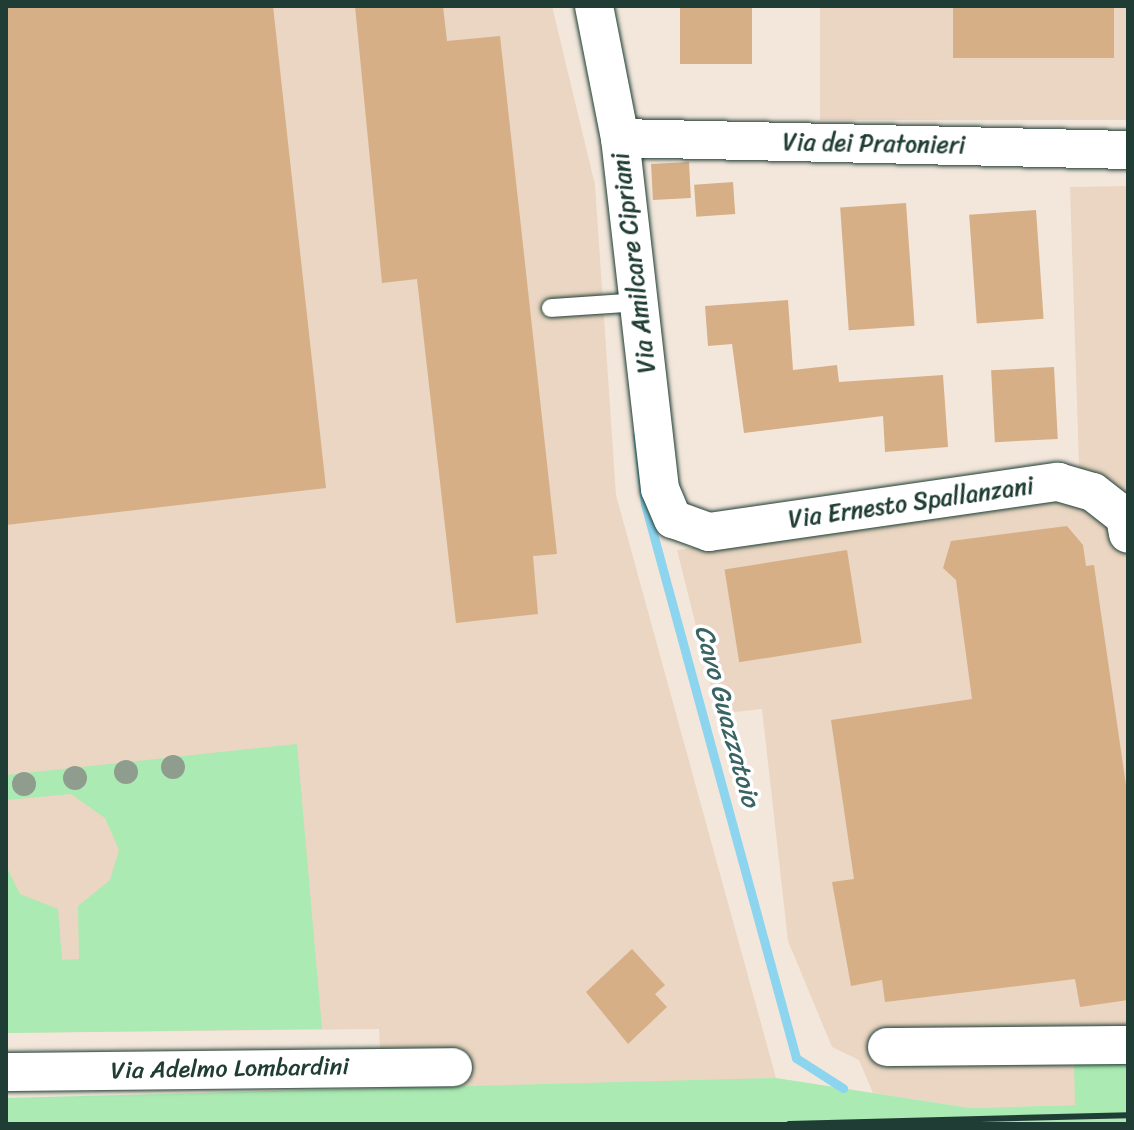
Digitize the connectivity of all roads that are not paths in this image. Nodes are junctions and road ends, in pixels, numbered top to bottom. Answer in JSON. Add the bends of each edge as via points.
{"nodes":[{"id":1,"x":594,"y":6,"type":"edge"},
{"id":2,"x":620,"y":138,"type":"junction"},
{"id":3,"x":1128,"y":150,"type":"edge"},
{"id":4,"x":639,"y":302,"type":"junction"},
{"id":5,"x":551,"y":308,"type":"dead end"},
{"id":6,"x":673,"y":519,"type":"joint"},
{"id":7,"x":1128,"y":534,"type":"edge"},
{"id":8,"x":1128,"y":1045,"type":"edge"},
{"id":9,"x":887,"y":1047,"type":"dead end"},
{"id":10,"x":453,"y":1067,"type":"dead end"},
{"id":11,"x":6,"y":1072,"type":"edge"}],
"edges":[{"from":1,"to":2,"type":"street","name":"Via Amilcare Cipriani"},
{"from":2,"to":3,"type":"street","name":"Via dei Pratonieri"},
{"from":2,"to":4,"type":"street","name":"Via Amilcare Cipriani"},
{"from":4,"to":5,"type":"lane"},
{"from":4,"to":6,"type":"street","name":"Via Amilcare Cipriani","via":[[660,489]]},
{"from":6,"to":7,"type":"street","name":"Via Ernesto Spallanzani","via":[[709,532],[1058,482],[1093,492],[1125,517]]},
{"from":8,"to":9,"type":"street"},
{"from":10,"to":11,"type":"street","name":"Via Adelmo Lombardini"}]}
